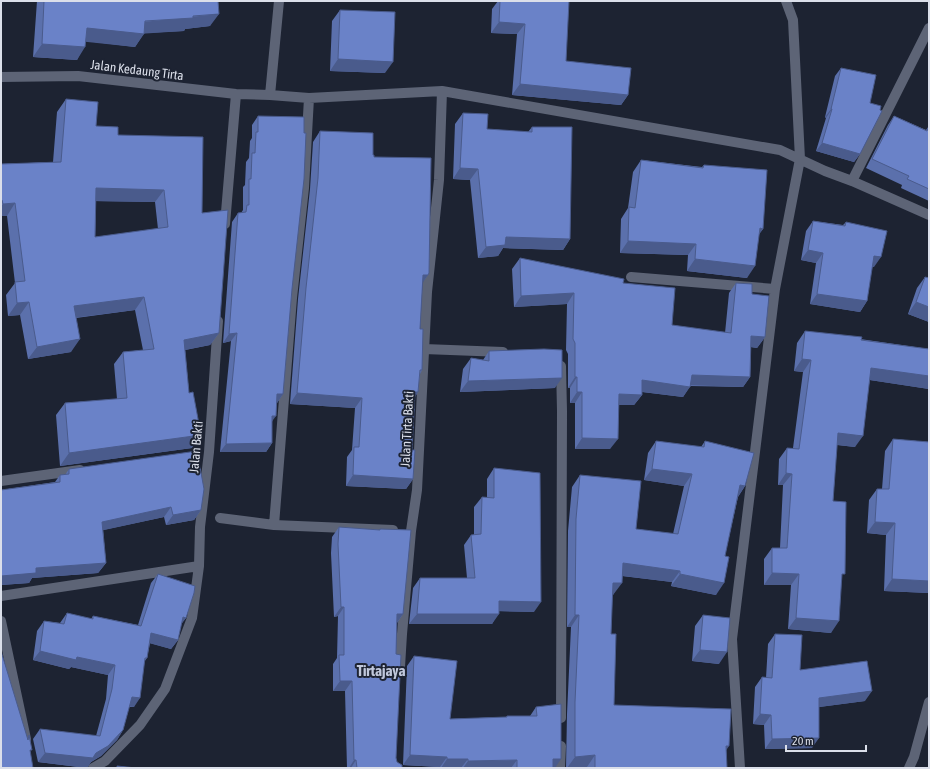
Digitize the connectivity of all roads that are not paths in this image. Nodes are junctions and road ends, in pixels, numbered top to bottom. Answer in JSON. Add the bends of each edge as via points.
{"nodes":[{"id":1,"x":279,"y":1,"type":"edge"},
{"id":2,"x":786,"y":1,"type":"edge"},
{"id":3,"x":929,"y":28,"type":"edge"},
{"id":4,"x":1,"y":77,"type":"edge"},
{"id":5,"x":442,"y":91,"type":"junction"},
{"id":6,"x":236,"y":94,"type":"junction"},
{"id":7,"x":270,"y":95,"type":"junction"},
{"id":8,"x":309,"y":98,"type":"junction"},
{"id":9,"x":800,"y":159,"type":"junction"},
{"id":10,"x":852,"y":181,"type":"junction"},
{"id":11,"x":929,"y":215,"type":"edge"},
{"id":12,"x":224,"y":237,"type":"edge"},
{"id":13,"x":631,"y":277,"type":"dead end"},
{"id":14,"x":775,"y":289,"type":"junction"},
{"id":15,"x":218,"y":314,"type":"edge"},
{"id":16,"x":424,"y":349,"type":"junction"},
{"id":17,"x":515,"y":352,"type":"edge"},
{"id":18,"x":560,"y":354,"type":"edge"},
{"id":19,"x":86,"y":469,"type":"edge"},
{"id":20,"x":1,"y":480,"type":"edge"},
{"id":21,"x":220,"y":518,"type":"dead end"},
{"id":22,"x":274,"y":525,"type":"junction"},
{"id":23,"x":411,"y":531,"type":"junction"},
{"id":24,"x":199,"y":566,"type":"junction"},
{"id":25,"x":1,"y":596,"type":"edge"},
{"id":26,"x":1,"y":621,"type":"edge"},
{"id":27,"x":400,"y":674,"type":"edge"},
{"id":28,"x":929,"y":702,"type":"edge"},
{"id":29,"x":28,"y":746,"type":"edge"},
{"id":30,"x":93,"y":768,"type":"edge"},
{"id":31,"x":560,"y":768,"type":"edge"},
{"id":32,"x":740,"y":768,"type":"edge"},
{"id":33,"x":909,"y":768,"type":"edge"}],
"edges":[{"from":1,"to":7,"type":"street"},
{"from":2,"to":9,"type":"street","via":[[793,20]]},
{"from":3,"to":10,"type":"street"},
{"from":4,"to":6,"type":"street","name":"Jalan Kedaung Tirta","via":[[78,76]]},
{"from":5,"to":8,"type":"street","name":"Jalan Kedaung Tirta"},
{"from":5,"to":9,"type":"street","name":"Jalan Kedaung Tirta","via":[[780,150]]},
{"from":5,"to":16,"type":"street","name":"Jalan Tirta Bakti","via":[[440,180],[427,292]]},
{"from":6,"to":7,"type":"street","name":"Jalan Kedaung Tirta"},
{"from":6,"to":12,"type":"street"},
{"from":7,"to":8,"type":"street","name":"Jalan Kedaung Tirta"},
{"from":8,"to":22,"type":"street","via":[[304,188],[292,298]]},
{"from":9,"to":10,"type":"street","name":"Jalan Kedaung Tirta"},
{"from":9,"to":14,"type":"street"},
{"from":10,"to":11,"type":"street","name":"Jalan Kedaung Tirta"},
{"from":13,"to":14,"type":"street"},
{"from":14,"to":32,"type":"street","via":[[732,638]]},
{"from":15,"to":24,"type":"street","name":"Jalan Bakti","via":[[205,452]]},
{"from":16,"to":17,"type":"street"},
{"from":16,"to":23,"type":"street","name":"Jalan Tirta Bakti","via":[[418,490]]},
{"from":18,"to":31,"type":"street"},
{"from":19,"to":20,"type":"street"},
{"from":21,"to":22,"type":"street"},
{"from":22,"to":23,"type":"street"},
{"from":23,"to":27,"type":"street","name":"Jalan Tirta Bakti"},
{"from":24,"to":25,"type":"street"},
{"from":24,"to":30,"type":"street","name":"Jalan Bakti","via":[[192,618],[165,689],[140,725],[105,761]]},
{"from":26,"to":29,"type":"street"},
{"from":28,"to":33,"type":"street"}]}
